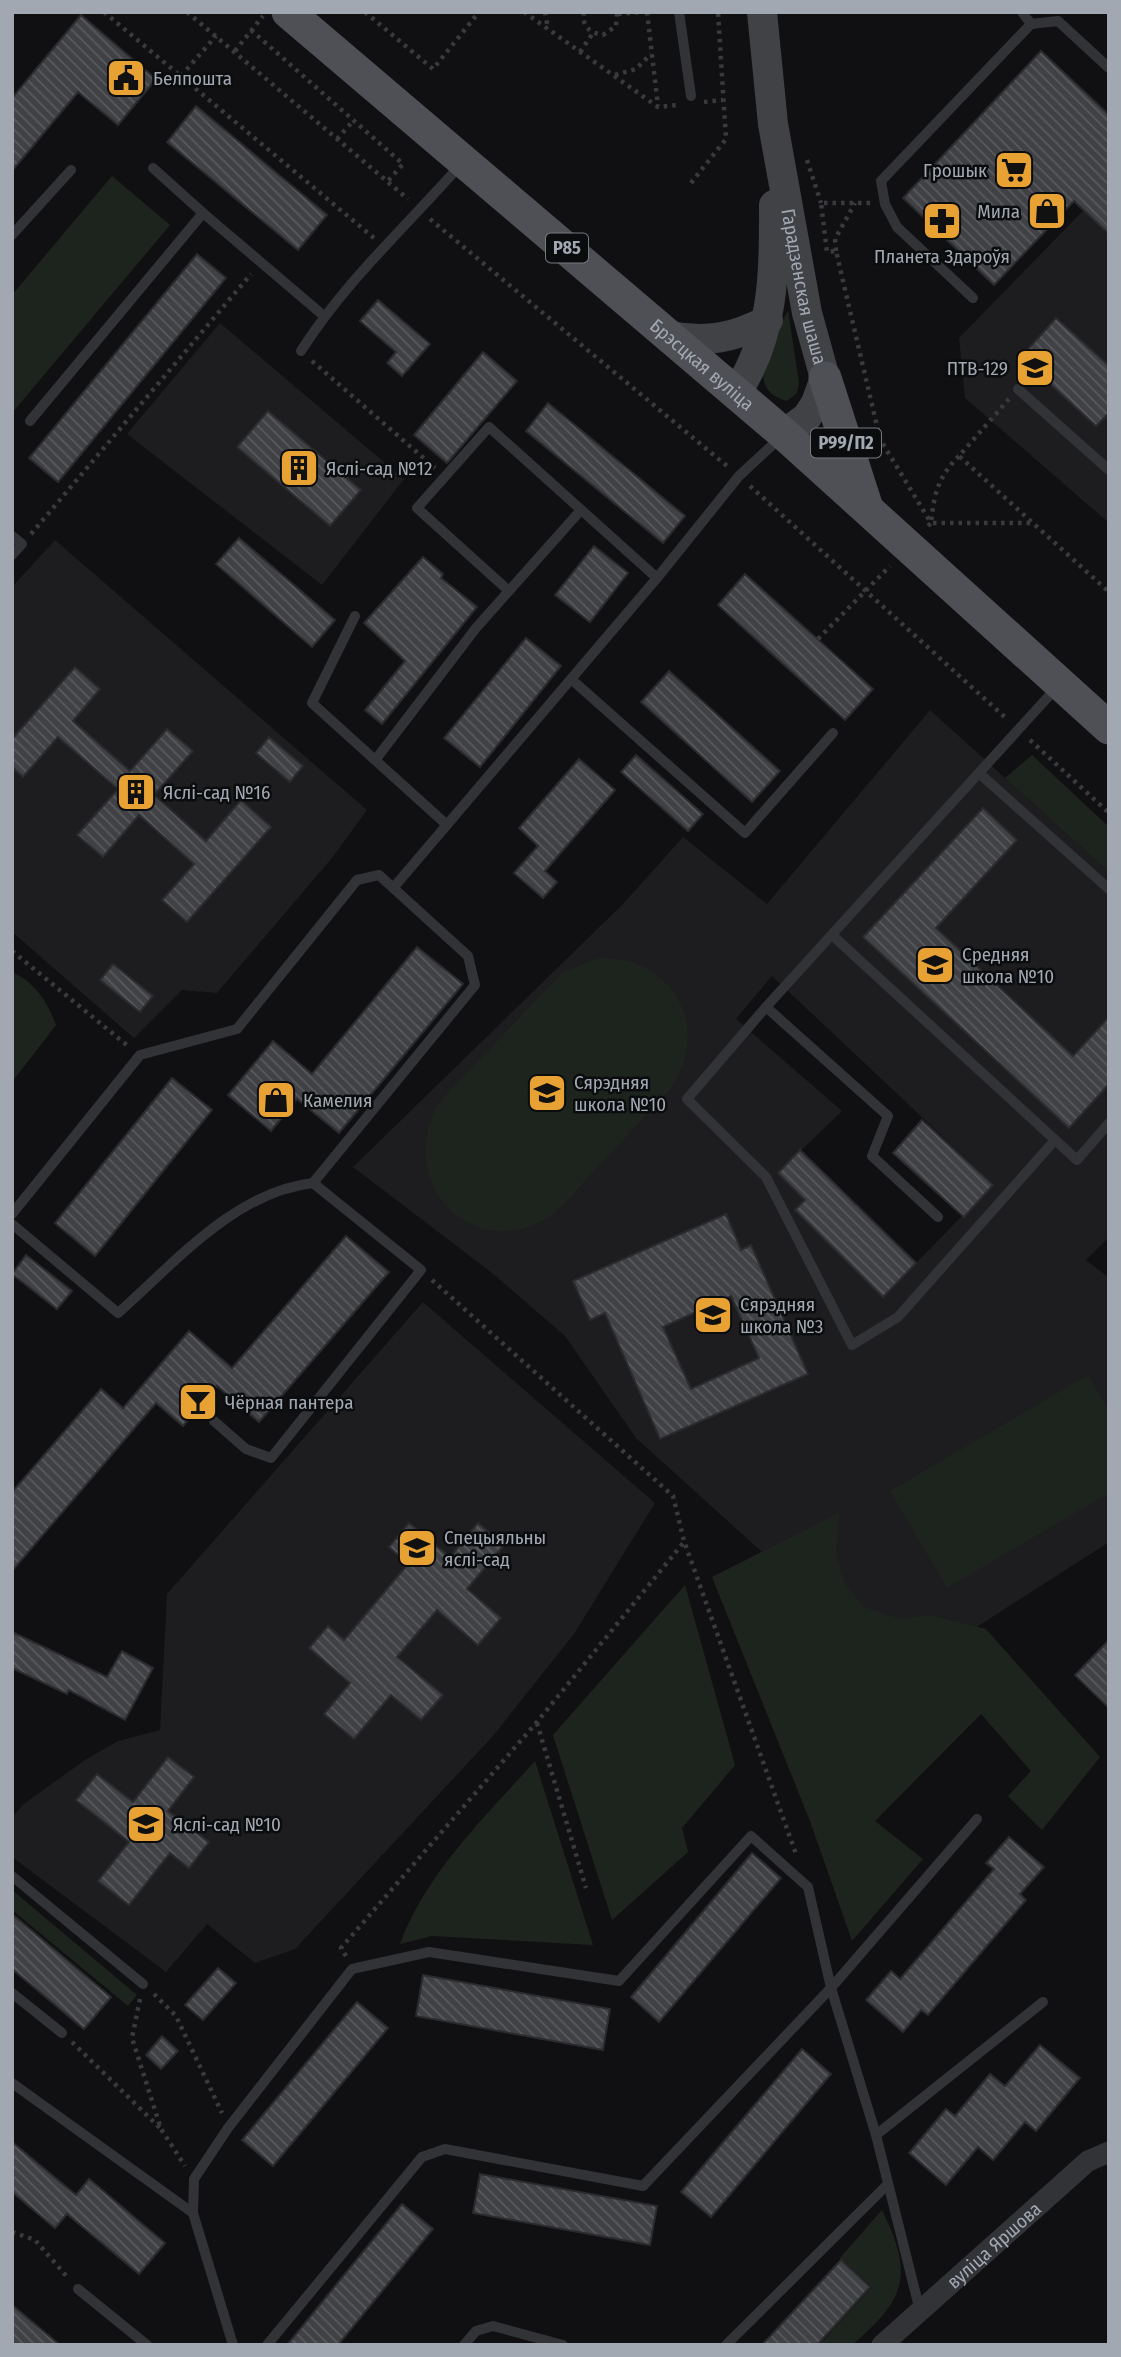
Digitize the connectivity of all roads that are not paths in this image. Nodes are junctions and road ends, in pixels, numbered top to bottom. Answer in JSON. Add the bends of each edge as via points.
{"nodes":[{"id":1,"x":288,"y":12,"type":"edge"},
{"id":2,"x":679,"y":12,"type":"edge"},
{"id":3,"x":762,"y":12,"type":"edge"},
{"id":4,"x":1022,"y":12,"type":"edge"},
{"id":5,"x":1031,"y":23,"type":"junction"},
{"id":6,"x":1109,"y":68,"type":"edge"},
{"id":7,"x":691,"y":101,"type":"road end"},
{"id":8,"x":773,"y":124,"type":"junction"},
{"id":9,"x":464,"y":160,"type":"junction"},
{"id":10,"x":153,"y":168,"type":"dead end"},
{"id":11,"x":71,"y":170,"type":"dead end"},
{"id":12,"x":203,"y":213,"type":"junction"},
{"id":13,"x":12,"y":235,"type":"edge"},
{"id":14,"x":973,"y":298,"type":"dead end"},
{"id":15,"x":324,"y":316,"type":"junction"},
{"id":16,"x":768,"y":320,"type":"junction"},
{"id":17,"x":670,"y":336,"type":"junction"},
{"id":18,"x":301,"y":351,"type":"road end"},
{"id":19,"x":825,"y":378,"type":"junction"},
{"id":20,"x":1018,"y":388,"type":"road end"},
{"id":21,"x":736,"y":393,"type":"junction"},
{"id":22,"x":30,"y":421,"type":"dead end"},
{"id":23,"x":784,"y":434,"type":"junction"},
{"id":24,"x":1109,"y":470,"type":"edge"},
{"id":25,"x":867,"y":508,"type":"junction"},
{"id":26,"x":581,"y":510,"type":"junction"},
{"id":27,"x":12,"y":536,"type":"edge"},
{"id":28,"x":12,"y":555,"type":"edge"},
{"id":29,"x":657,"y":578,"type":"junction"},
{"id":30,"x":509,"y":591,"type":"junction"},
{"id":31,"x":355,"y":616,"type":"dead end"},
{"id":32,"x":571,"y":679,"type":"junction"},
{"id":33,"x":1060,"y":683,"type":"junction"},
{"id":34,"x":1109,"y":728,"type":"edge"},
{"id":35,"x":833,"y":733,"type":"dead end"},
{"id":36,"x":376,"y":758,"type":"junction"},
{"id":37,"x":979,"y":774,"type":"junction"},
{"id":38,"x":447,"y":825,"type":"junction"},
{"id":39,"x":394,"y":887,"type":"junction"},
{"id":40,"x":1109,"y":889,"type":"edge"},
{"id":41,"x":832,"y":935,"type":"junction"},
{"id":42,"x":766,"y":1007,"type":"junction"},
{"id":43,"x":1109,"y":1124,"type":"edge"},
{"id":44,"x":1055,"y":1140,"type":"junction"},
{"id":45,"x":313,"y":1183,"type":"junction"},
{"id":46,"x":12,"y":1214,"type":"edge"},
{"id":47,"x":938,"y":1216,"type":"dead end"},
{"id":48,"x":12,"y":1224,"type":"edge"},
{"id":49,"x":214,"y":1421,"type":"dead end"},
{"id":50,"x":977,"y":1819,"type":"dead end"},
{"id":51,"x":12,"y":1876,"type":"edge"},
{"id":52,"x":143,"y":1984,"type":"road end"},
{"id":53,"x":831,"y":1988,"type":"junction"},
{"id":54,"x":12,"y":1993,"type":"edge"},
{"id":55,"x":1043,"y":2002,"type":"dead end"},
{"id":56,"x":62,"y":2033,"type":"road end"},
{"id":57,"x":12,"y":2083,"type":"edge"},
{"id":58,"x":876,"y":2135,"type":"junction"},
{"id":59,"x":1109,"y":2152,"type":"edge"},
{"id":60,"x":888,"y":2184,"type":"junction"},
{"id":61,"x":193,"y":2213,"type":"junction"},
{"id":62,"x":78,"y":2289,"type":"road end"},
{"id":63,"x":921,"y":2313,"type":"junction"},
{"id":64,"x":147,"y":2345,"type":"edge"},
{"id":65,"x":233,"y":2345,"type":"edge"},
{"id":66,"x":267,"y":2345,"type":"edge"},
{"id":67,"x":464,"y":2345,"type":"edge"},
{"id":68,"x":563,"y":2345,"type":"edge"},
{"id":69,"x":726,"y":2345,"type":"edge"},
{"id":70,"x":883,"y":2345,"type":"edge"}],
"edges":[{"from":1,"to":9,"type":"main road","name":"Брэсцкая вуліца","number":"Р85"},
{"from":2,"to":7,"type":"lane"},
{"from":3,"to":8,"type":"main road","name":"Гарадзенская шаша","number":"Р99/П2"},
{"from":4,"to":5,"type":"lane"},
{"from":5,"to":6,"type":"lane","via":[[1058,21]]},
{"from":5,"to":14,"type":"lane","via":[[881,181],[884,204],[897,227]]},
{"from":8,"to":16,"type":"main road","name":"Гарадзенская шаша","number":"Р99/П2","via":[[774,278]]},
{"from":8,"to":19,"type":"main road","name":"Гарадзенская шаша","number":"Р99/П2","via":[[807,313]]},
{"from":9,"to":15,"type":"lane","via":[[421,211],[383,245]]},
{"from":9,"to":17,"type":"main road","name":"Брэсцкая вуліца","number":"Р85"},
{"from":10,"to":12,"type":"lane"},
{"from":11,"to":13,"type":"lane"},
{"from":12,"to":15,"type":"lane"},
{"from":12,"to":22,"type":"lane"},
{"from":15,"to":18,"type":"lane"},
{"from":16,"to":17,"type":"main road","via":[[714,340]]},
{"from":16,"to":21,"type":"main road","name":"Гарадзенская шаша","number":"Р99/П2","via":[[755,360]]},
{"from":17,"to":21,"type":"main road","name":"Брэсцкая вуліца","number":"Р85"},
{"from":19,"to":23,"type":"main road","name":"Гарадзенская шаша","number":"Р99/П2","via":[[807,417]]},
{"from":19,"to":25,"type":"main road","number":"Р99/П2"},
{"from":20,"to":24,"type":"lane"},
{"from":21,"to":23,"type":"main road","name":"Брэсцкая вуліца","number":"Р85"},
{"from":23,"to":25,"type":"main road","name":"Брэсцкая вуліца","number":"Р85"},
{"from":23,"to":29,"type":"lane","via":[[739,476]]},
{"from":25,"to":33,"type":"main road","name":"Брэсцкая вуліца","number":"Р85","via":[[920,535]]},
{"from":26,"to":29,"type":"lane"},
{"from":26,"to":30,"type":"lane"},
{"from":26,"to":30,"type":"lane","via":[[489,427],[417,508]]},
{"from":27,"to":28,"type":"lane","via":[[22,544]]},
{"from":29,"to":32,"type":"lane"},
{"from":30,"to":36,"type":"lane"},
{"from":31,"to":36,"type":"lane","via":[[312,703]]},
{"from":32,"to":35,"type":"lane","via":[[744,833]]},
{"from":32,"to":38,"type":"lane"},
{"from":33,"to":34,"type":"main road","name":"Брэсцкая вуліца","number":"Р85"},
{"from":33,"to":37,"type":"lane"},
{"from":36,"to":38,"type":"lane"},
{"from":37,"to":40,"type":"lane"},
{"from":37,"to":41,"type":"lane"},
{"from":38,"to":39,"type":"lane"},
{"from":39,"to":45,"type":"lane","via":[[468,956],[475,985]]},
{"from":39,"to":46,"type":"lane","via":[[379,875],[357,880],[237,1030],[140,1055]]},
{"from":41,"to":42,"type":"lane"},
{"from":41,"to":44,"type":"lane"},
{"from":42,"to":44,"type":"lane","via":[[687,1099],[765,1177],[852,1345],[898,1317]]},
{"from":42,"to":47,"type":"lane","via":[[888,1116],[872,1156]]},
{"from":43,"to":44,"type":"lane","via":[[1077,1160]]},
{"from":45,"to":48,"type":"lane","via":[[289,1186],[230,1214],[118,1313]]},
{"from":45,"to":49,"type":"lane","via":[[421,1270],[271,1458],[246,1449]]},
{"from":50,"to":53,"type":"lane"},
{"from":51,"to":52,"type":"lane"},
{"from":53,"to":58,"type":"lane"},
{"from":53,"to":61,"type":"lane","via":[[808,1886],[751,1836],[619,1981],[429,1952],[352,1969],[194,2179]]},
{"from":53,"to":66,"type":"lane","via":[[643,2186],[445,2149],[422,2157]]},
{"from":54,"to":56,"type":"lane"},
{"from":55,"to":58,"type":"lane"},
{"from":57,"to":61,"type":"lane"},
{"from":58,"to":60,"type":"lane"},
{"from":59,"to":63,"type":"street","name":"вуліца Яршова","via":[[1087,2161]]},
{"from":60,"to":63,"type":"lane"},
{"from":60,"to":69,"type":"lane"},
{"from":61,"to":65,"type":"lane"},
{"from":62,"to":64,"type":"lane"},
{"from":63,"to":70,"type":"street","name":"вуліца Яршова"},
{"from":67,"to":68,"type":"lane","via":[[476,2332],[493,2326]]}]}
